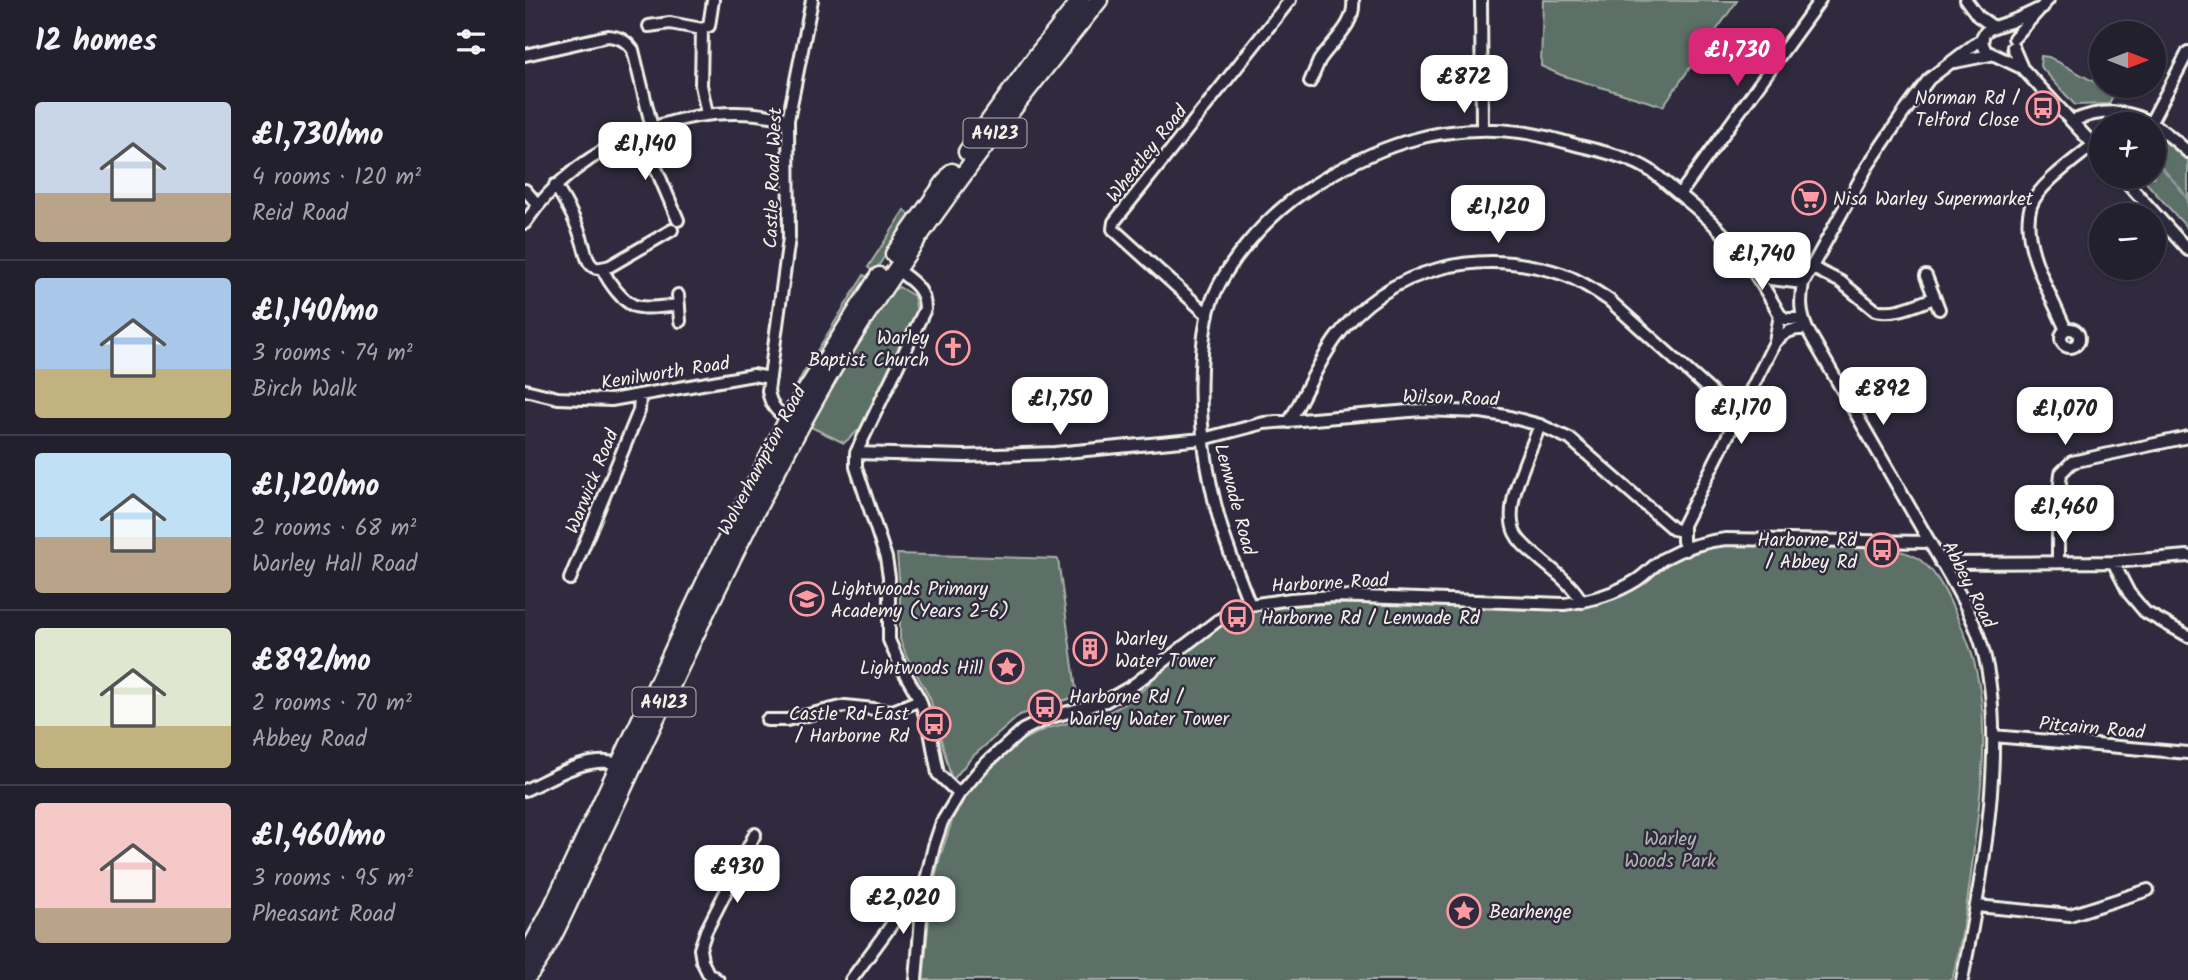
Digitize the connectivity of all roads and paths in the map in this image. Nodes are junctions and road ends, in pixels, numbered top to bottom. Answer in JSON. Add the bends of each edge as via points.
{"nodes":[{"id":1,"x":713,"y":0,"type":"edge"},
{"id":2,"x":812,"y":0,"type":"edge"},
{"id":3,"x":1081,"y":0,"type":"edge"},
{"id":4,"x":1099,"y":0,"type":"edge"},
{"id":5,"x":1290,"y":0,"type":"edge"},
{"id":6,"x":1353,"y":0,"type":"edge"},
{"id":7,"x":1481,"y":0,"type":"edge"},
{"id":8,"x":1820,"y":0,"type":"edge"},
{"id":9,"x":1966,"y":0,"type":"edge"},
{"id":10,"x":2046,"y":3,"type":"edge"},
{"id":11,"x":649,"y":26,"type":"dead end"},
{"id":12,"x":702,"y":29,"type":"junction"},
{"id":13,"x":1990,"y":31,"type":"junction"},
{"id":14,"x":2014,"y":42,"type":"junction"},
{"id":15,"x":2188,"y":52,"type":"edge"},
{"id":16,"x":525,"y":55,"type":"edge"},
{"id":17,"x":1996,"y":56,"type":"junction"},
{"id":18,"x":1955,"y":62,"type":"junction"},
{"id":19,"x":2022,"y":68,"type":"junction"},
{"id":20,"x":1310,"y":82,"type":"dead end"},
{"id":21,"x":2156,"y":112,"type":"edge"},
{"id":22,"x":707,"y":114,"type":"junction"},
{"id":23,"x":2089,"y":114,"type":"edge"},
{"id":24,"x":788,"y":120,"type":"junction"},
{"id":25,"x":2072,"y":121,"type":"junction"},
{"id":26,"x":1482,"y":129,"type":"junction"},
{"id":27,"x":646,"y":130,"type":"junction"},
{"id":28,"x":2166,"y":132,"type":"edge"},
{"id":29,"x":2089,"y":140,"type":"edge"},
{"id":30,"x":2089,"y":148,"type":"edge"},
{"id":31,"x":2188,"y":152,"type":"edge"},
{"id":32,"x":555,"y":185,"type":"junction"},
{"id":33,"x":2133,"y":189,"type":"edge"},
{"id":34,"x":525,"y":190,"type":"edge"},
{"id":35,"x":1680,"y":194,"type":"junction"},
{"id":36,"x":687,"y":203,"type":"dead end"},
{"id":37,"x":538,"y":205,"type":"junction"},
{"id":38,"x":674,"y":208,"type":"junction"},
{"id":39,"x":525,"y":223,"type":"edge"},
{"id":40,"x":2188,"y":250,"type":"edge"},
{"id":41,"x":892,"y":266,"type":"junction"},
{"id":42,"x":1811,"y":267,"type":"junction"},
{"id":43,"x":602,"y":268,"type":"junction"},
{"id":44,"x":1754,"y":270,"type":"junction"},
{"id":45,"x":1926,"y":276,"type":"dead end"},
{"id":46,"x":1783,"y":282,"type":"junction"},
{"id":47,"x":1804,"y":283,"type":"junction"},
{"id":48,"x":1934,"y":298,"type":"junction"},
{"id":49,"x":1939,"y":309,"type":"dead end"},
{"id":50,"x":1777,"y":310,"type":"junction"},
{"id":51,"x":1208,"y":315,"type":"junction"},
{"id":52,"x":680,"y":321,"type":"dead end"},
{"id":53,"x":1804,"y":324,"type":"junction"},
{"id":54,"x":2066,"y":330,"type":"dead end"},
{"id":55,"x":1775,"y":342,"type":"junction"},
{"id":56,"x":770,"y":378,"type":"junction"},
{"id":57,"x":525,"y":390,"type":"edge"},
{"id":58,"x":640,"y":396,"type":"junction"},
{"id":59,"x":1740,"y":412,"type":"junction"},
{"id":60,"x":795,"y":422,"type":"junction"},
{"id":61,"x":1289,"y":422,"type":"junction"},
{"id":62,"x":1540,"y":425,"type":"junction"},
{"id":63,"x":2188,"y":437,"type":"edge"},
{"id":64,"x":1203,"y":439,"type":"junction"},
{"id":65,"x":856,"y":453,"type":"junction"},
{"id":66,"x":1683,"y":531,"type":"junction"},
{"id":67,"x":1929,"y":542,"type":"junction"},
{"id":68,"x":1686,"y":550,"type":"junction"},
{"id":69,"x":2188,"y":556,"type":"edge"},
{"id":70,"x":2058,"y":561,"type":"junction"},
{"id":71,"x":2112,"y":562,"type":"junction"},
{"id":72,"x":1941,"y":563,"type":"junction"},
{"id":73,"x":570,"y":579,"type":"dead end"},
{"id":74,"x":1583,"y":602,"type":"junction"},
{"id":75,"x":1250,"y":605,"type":"junction"},
{"id":76,"x":2188,"y":636,"type":"edge"},
{"id":77,"x":920,"y":700,"type":"junction"},
{"id":78,"x":767,"y":720,"type":"dead end"},
{"id":79,"x":1993,"y":736,"type":"junction"},
{"id":80,"x":2188,"y":753,"type":"edge"},
{"id":81,"x":625,"y":767,"type":"junction"},
{"id":82,"x":525,"y":790,"type":"edge"},
{"id":83,"x":959,"y":794,"type":"junction"},
{"id":84,"x":755,"y":834,"type":"dead end"},
{"id":85,"x":2148,"y":890,"type":"dead end"},
{"id":86,"x":923,"y":893,"type":"junction"},
{"id":87,"x":1977,"y":906,"type":"junction"},
{"id":88,"x":525,"y":958,"type":"edge"},
{"id":89,"x":525,"y":979,"type":"edge"},
{"id":90,"x":718,"y":980,"type":"edge"},
{"id":91,"x":851,"y":980,"type":"edge"},
{"id":92,"x":916,"y":980,"type":"edge"},
{"id":93,"x":1962,"y":980,"type":"edge"}],
"edges":[{"from":1,"to":12,"type":"street","via":[[711,22]]},
{"from":2,"to":24,"type":"street","name":"Castle Road West"},
{"from":3,"to":41,"type":"highway","name":"Wolverhampton Road","number":"A4123","via":[[1038,54]]},
{"from":4,"to":41,"type":"highway","name":"Wolverhampton Road","number":"A4123"},
{"from":5,"to":51,"type":"street","name":"Wheatley Road","via":[[1114,222],[1113,229]]},
{"from":6,"to":20,"type":"street","via":[[1350,21]]},
{"from":7,"to":26,"type":"street"},
{"from":8,"to":35,"type":"street"},
{"from":9,"to":13,"type":"street"},
{"from":10,"to":13,"type":"street"},
{"from":10,"to":14,"type":"street"},
{"from":11,"to":12,"type":"street","via":[[670,23]]},
{"from":12,"to":22,"type":"street","via":[[701,85]]},
{"from":13,"to":14,"type":"street","via":[[2010,30]]},
{"from":13,"to":17,"type":"street","via":[[1984,48]]},
{"from":13,"to":18,"type":"street"},
{"from":14,"to":17,"type":"street","via":[[2006,55]]},
{"from":14,"to":19,"type":"street"},
{"from":15,"to":21,"type":"street"},
{"from":16,"to":27,"type":"street","via":[[608,36],[626,41],[633,50]]},
{"from":17,"to":18,"type":"street"},
{"from":17,"to":19,"type":"street"},
{"from":18,"to":42,"type":"street","via":[[1929,79],[1903,114],[1867,167]]},
{"from":19,"to":25,"type":"street"},
{"from":22,"to":24,"type":"street","via":[[768,114]]},
{"from":22,"to":27,"type":"street"},
{"from":23,"to":25,"type":"street"},
{"from":24,"to":56,"type":"street","name":"Castle Road West","via":[[789,238]]},
{"from":25,"to":29,"type":"street"},
{"from":26,"to":35,"type":"street","name":"Lenwade Road","via":[[1521,132],[1609,153],[1649,170]]},
{"from":26,"to":51,"type":"street","name":"Lenwade Road","via":[[1433,134],[1384,147],[1330,174],[1285,204],[1244,246],[1221,282]]},
{"from":27,"to":32,"type":"street","via":[[597,154]]},
{"from":27,"to":38,"type":"street"},
{"from":28,"to":31,"type":"street"},
{"from":30,"to":54,"type":"street","via":[[2042,189],[2031,205],[2028,228],[2032,251]]},
{"from":32,"to":37,"type":"street"},
{"from":32,"to":43,"type":"street","via":[[578,226],[587,261]]},
{"from":33,"to":40,"type":"street"},
{"from":34,"to":37,"type":"street"},
{"from":35,"to":44,"type":"street","name":"Lenwade Road","via":[[1709,218]]},
{"from":36,"to":38,"type":"street"},
{"from":37,"to":39,"type":"street"},
{"from":38,"to":43,"type":"street","via":[[675,225]]},
{"from":41,"to":60,"type":"highway","name":"Wolverhampton Road","number":"A4123","via":[[850,319]]},
{"from":41,"to":65,"type":"street","via":[[922,291],[925,309]]},
{"from":42,"to":47,"type":"street"},
{"from":42,"to":48,"type":"street","via":[[1841,282],[1880,312]]},
{"from":43,"to":52,"type":"street","via":[[631,305],[679,300]]},
{"from":44,"to":46,"type":"street"},
{"from":44,"to":50,"type":"street","name":"Lenwade Road"},
{"from":45,"to":48,"type":"street"},
{"from":46,"to":47,"type":"street"},
{"from":46,"to":50,"type":"street","via":[[1776,290]]},
{"from":47,"to":53,"type":"street","via":[[1800,302]]},
{"from":48,"to":49,"type":"street"},
{"from":50,"to":53,"type":"street","via":[[1786,319]]},
{"from":50,"to":55,"type":"street"},
{"from":51,"to":64,"type":"street","name":"Lenwade Road"},
{"from":53,"to":55,"type":"street"},
{"from":53,"to":67,"type":"street","name":"Abbey Road"},
{"from":55,"to":59,"type":"street"},
{"from":56,"to":58,"type":"street","name":"Kenilworth Road","via":[[753,375]]},
{"from":56,"to":60,"type":"street","name":"Castle Road West","via":[[775,411]]},
{"from":57,"to":58,"type":"street","name":"Kenilworth Road","via":[[583,401]]},
{"from":58,"to":73,"type":"street","name":"Warwick Road","via":[[639,411]]},
{"from":59,"to":61,"type":"street","via":[[1587,286],[1528,264],[1476,261],[1423,273],[1372,300],[1337,337]]},
{"from":59,"to":66,"type":"street"},
{"from":60,"to":81,"type":"highway","name":"Wolverhampton Road","number":"A4123","via":[[708,576]]},
{"from":61,"to":62,"type":"street","name":"Wilson Road","via":[[1422,410],[1506,416]]},
{"from":61,"to":64,"type":"street","name":"Wilson Road","via":[[1264,423]]},
{"from":62,"to":66,"type":"street","name":"Wilson Road","via":[[1570,439],[1673,529]]},
{"from":62,"to":74,"type":"street","via":[[1513,498],[1511,522],[1523,544]]},
{"from":63,"to":70,"type":"street","via":[[2072,461],[2061,473]]},
{"from":64,"to":65,"type":"street","name":"Wilson Road","via":[[1055,453]]},
{"from":64,"to":75,"type":"street","name":"Lenwade Road","via":[[1221,527]]},
{"from":65,"to":77,"type":"street","via":[[856,467],[886,558],[889,640]]},
{"from":66,"to":68,"type":"street"},
{"from":67,"to":68,"type":"street","name":"Harborne Road","via":[[1726,539]]},
{"from":67,"to":72,"type":"street","name":"Abbey Road"},
{"from":68,"to":74,"type":"street","name":"Harborne Road","via":[[1612,593]]},
{"from":69,"to":71,"type":"street"},
{"from":70,"to":71,"type":"street"},
{"from":70,"to":72,"type":"street"},
{"from":71,"to":76,"type":"street","via":[[2145,612]]},
{"from":72,"to":79,"type":"street","name":"Abbey Road","via":[[1978,635]]},
{"from":74,"to":75,"type":"street","name":"Harborne Road","via":[[1333,596]]},
{"from":75,"to":83,"type":"street","name":"Harborne Road","via":[[1217,621],[1106,701],[1024,730],[982,766]]},
{"from":77,"to":78,"type":"street","via":[[893,711],[845,706]]},
{"from":77,"to":83,"type":"street","via":[[938,774]]},
{"from":79,"to":80,"type":"street","name":"Pitcairn Road"},
{"from":79,"to":87,"type":"street","name":"Abbey Road"},
{"from":81,"to":82,"type":"street","via":[[610,761],[592,762]]},
{"from":81,"to":88,"type":"highway","name":"Wolverhampton Road","number":"A4123"},
{"from":81,"to":89,"type":"highway","name":"Wolverhampton Road","number":"A4123","via":[[546,946]]},
{"from":83,"to":86,"type":"street","name":"Harborne Road","via":[[942,822]]},
{"from":84,"to":90,"type":"street","via":[[700,949],[708,973]]},
{"from":85,"to":87,"type":"street","via":[[2070,915]]},
{"from":86,"to":91,"type":"street","via":[[905,902]]},
{"from":86,"to":92,"type":"street"},
{"from":87,"to":93,"type":"street","name":"Abbey Road"}]}
